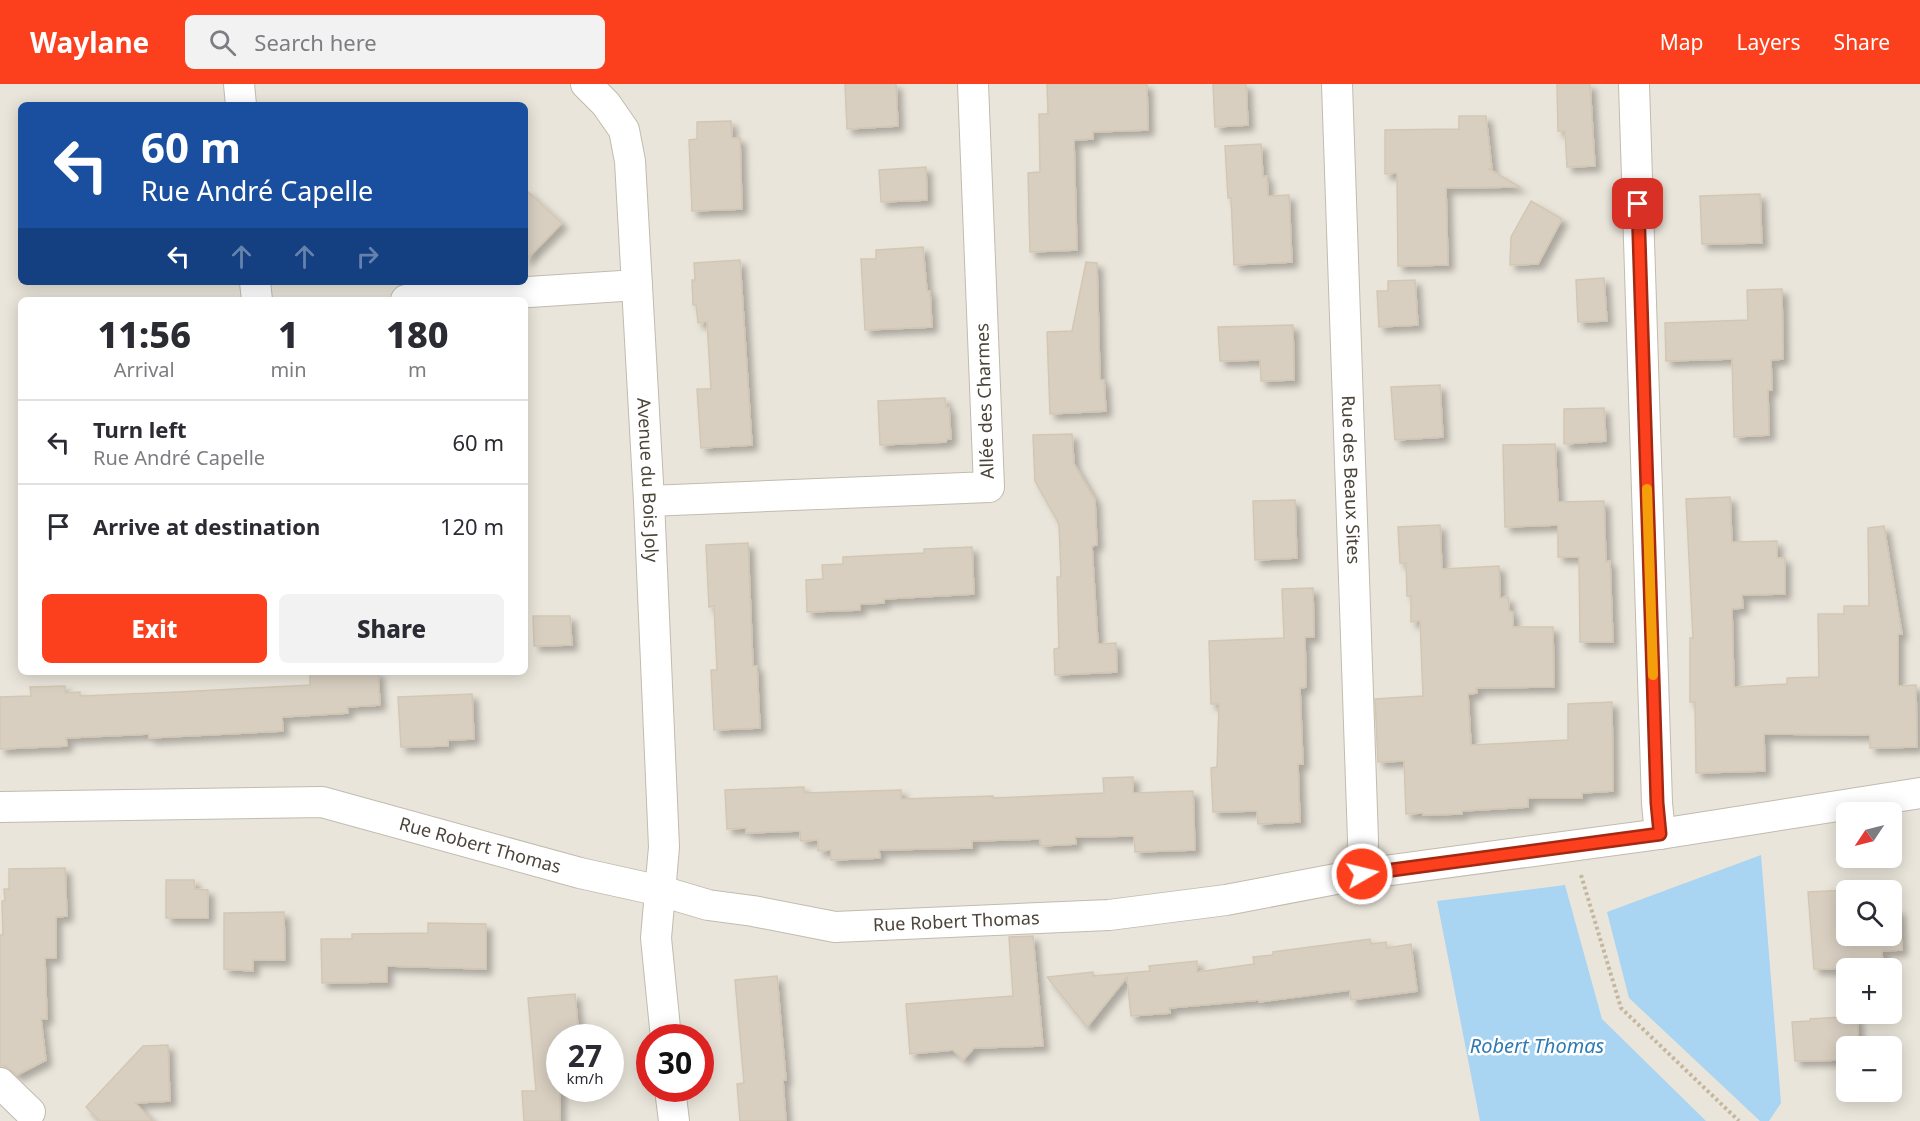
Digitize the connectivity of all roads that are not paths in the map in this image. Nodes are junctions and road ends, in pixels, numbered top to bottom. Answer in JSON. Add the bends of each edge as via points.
{"nodes":[{"id":1,"x":239,"y":84,"type":"edge"},
{"id":2,"x":586,"y":84,"type":"edge"},
{"id":3,"x":973,"y":84,"type":"edge"},
{"id":4,"x":1337,"y":84,"type":"edge"},
{"id":5,"x":1634,"y":84,"type":"edge"},
{"id":6,"x":241,"y":102,"type":"edge"},
{"id":7,"x":637,"y":285,"type":"junction"},
{"id":8,"x":452,"y":297,"type":"edge"},
{"id":9,"x":649,"y":501,"type":"junction"},
{"id":10,"x":1920,"y":793,"type":"edge"},
{"id":11,"x":0,"y":807,"type":"edge"},
{"id":12,"x":1660,"y":834,"type":"junction"},
{"id":13,"x":1362,"y":874,"type":"junction"},
{"id":14,"x":661,"y":891,"type":"junction"},
{"id":15,"x":665,"y":1024,"type":"edge"},
{"id":16,"x":0,"y":1083,"type":"edge"},
{"id":17,"x":672,"y":1102,"type":"edge"},
{"id":18,"x":30,"y":1112,"type":"dead end"},
{"id":19,"x":674,"y":1121,"type":"edge"}],
"edges":[{"from":1,"to":6,"type":"street"},
{"from":2,"to":7,"type":"street","name":"Avenue du Bois Joly","via":[[624,130],[630,161]]},
{"from":3,"to":9,"type":"street","name":"Allée des Charmes","via":[[989,487]]},
{"from":4,"to":13,"type":"street","name":"Rue des Beaux Sites"},
{"from":5,"to":12,"type":"street"},
{"from":7,"to":8,"type":"street"},
{"from":7,"to":9,"type":"street","name":"Avenue du Bois Joly"},
{"from":9,"to":14,"type":"street","name":"Avenue du Bois Joly","via":[[664,847]]},
{"from":10,"to":12,"type":"street","name":"Rue Robert Thomas"},
{"from":11,"to":14,"type":"street","name":"Rue Robert Thomas","via":[[321,802],[580,873]]},
{"from":12,"to":13,"type":"street","name":"Rue Robert Thomas"},
{"from":13,"to":14,"type":"street","name":"Rue Robert Thomas","via":[[1226,900],[1109,915],[835,927],[708,905]]},
{"from":14,"to":15,"type":"street","name":"Avenue du Bois Joly","via":[[656,938]]},
{"from":16,"to":18,"type":"street"},
{"from":17,"to":19,"type":"street"}]}
